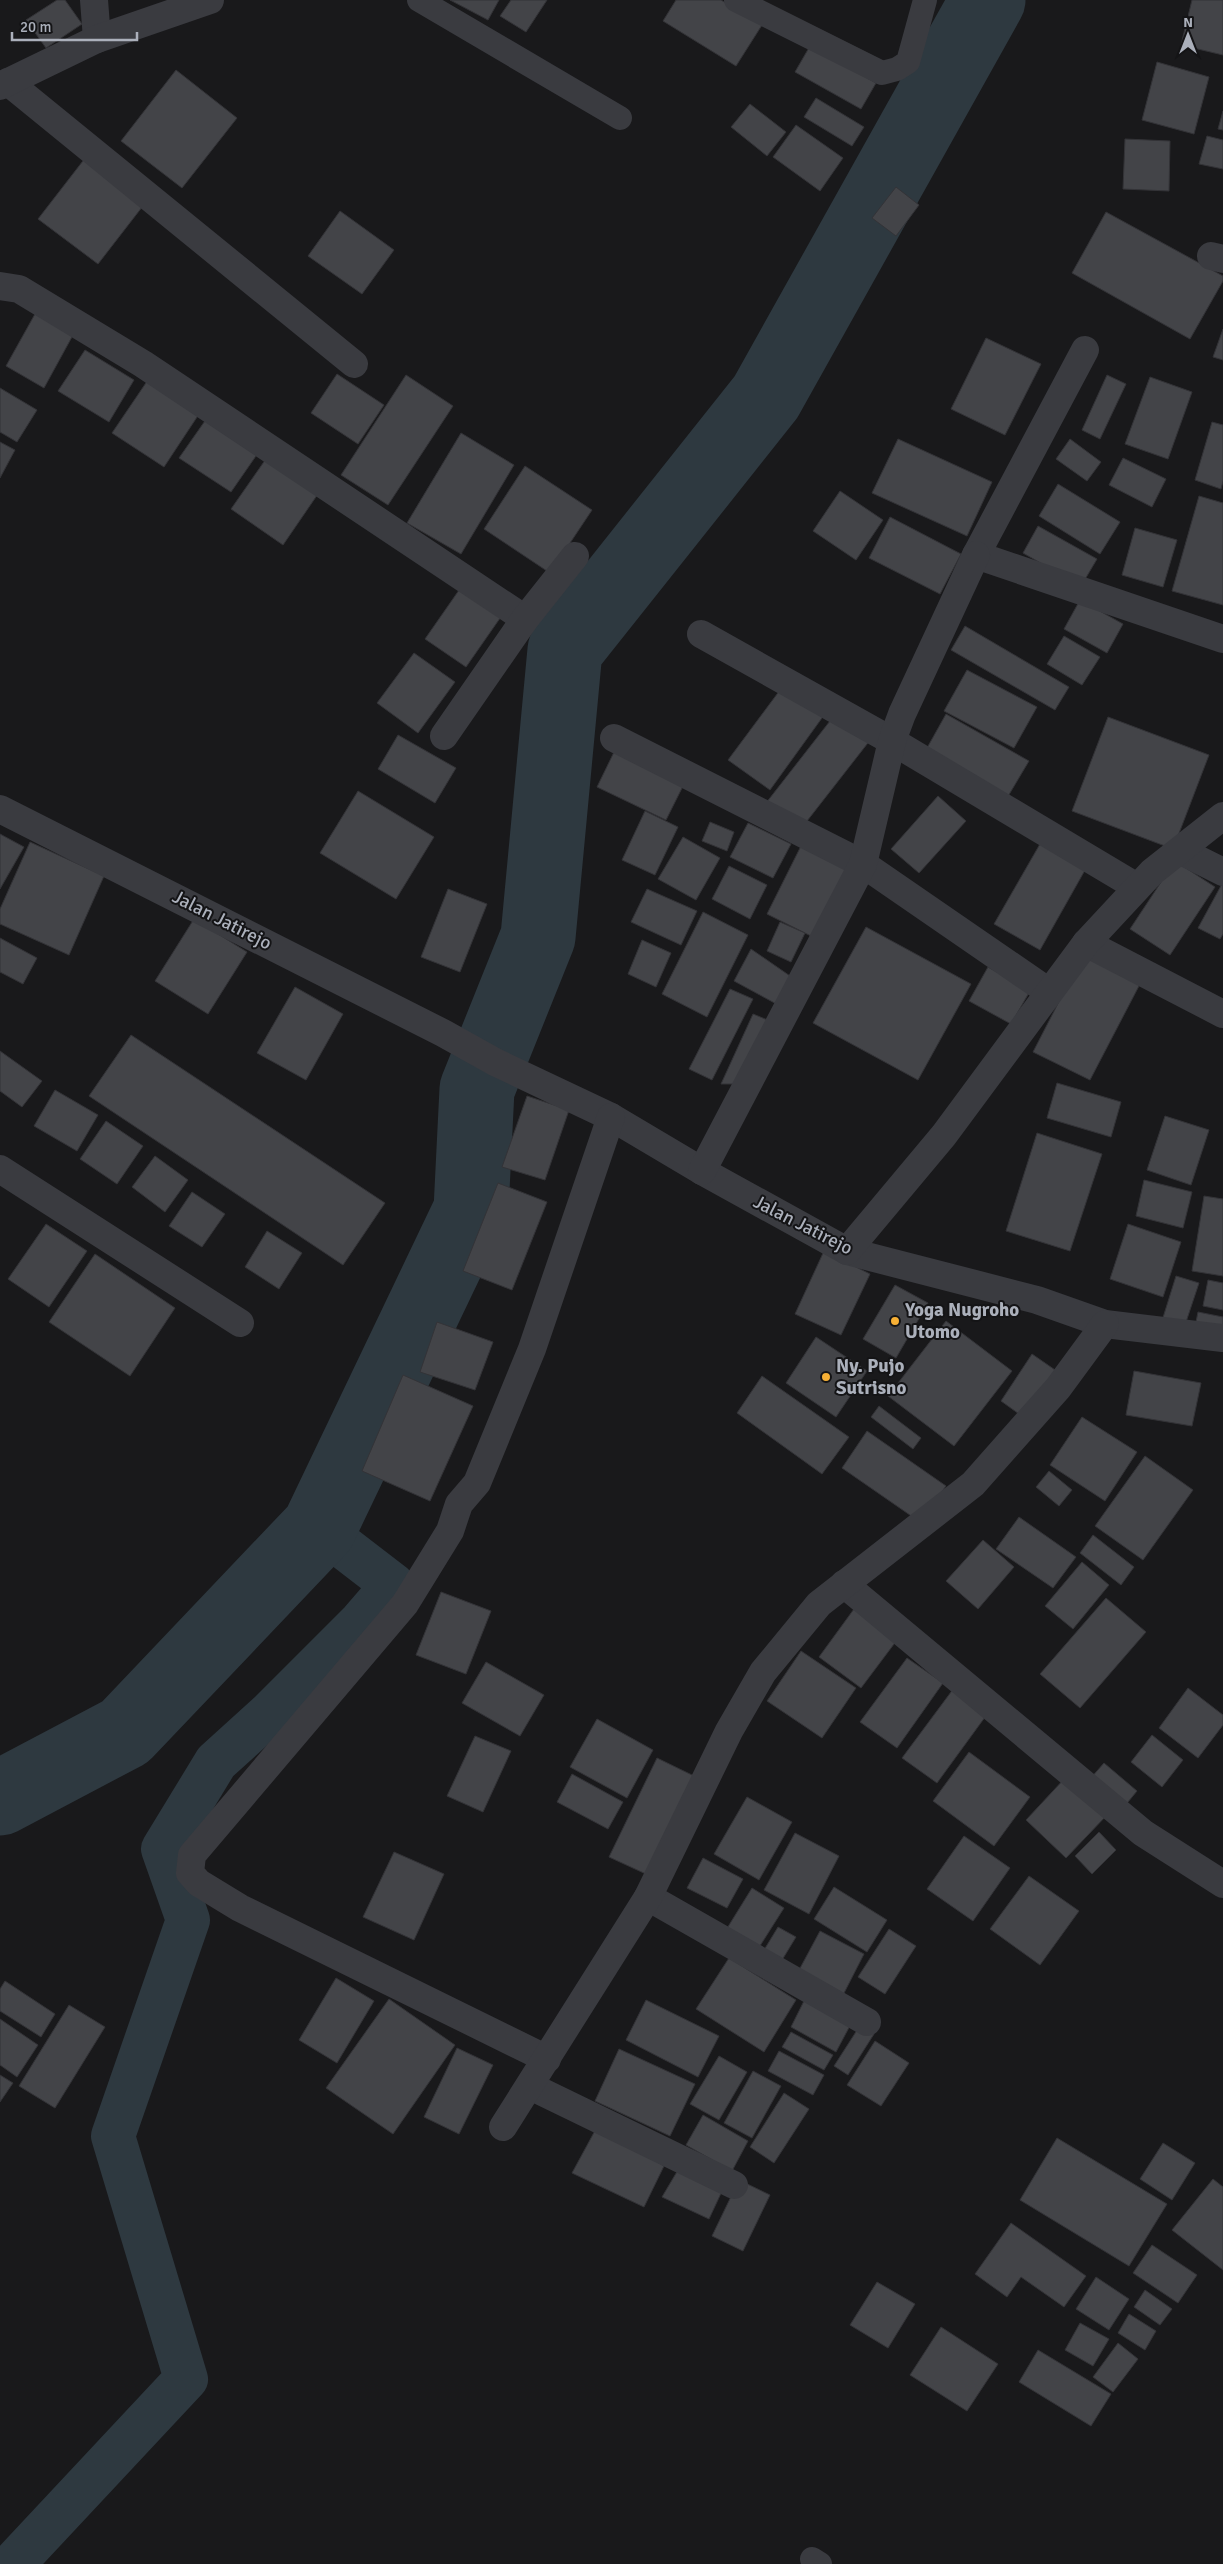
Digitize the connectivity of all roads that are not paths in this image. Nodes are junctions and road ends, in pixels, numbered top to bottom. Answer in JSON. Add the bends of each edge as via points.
{"nodes":[{"id":1,"x":94,"y":0,"type":"edge"},
{"id":2,"x":210,"y":0,"type":"edge"},
{"id":3,"x":419,"y":0,"type":"edge"},
{"id":4,"x":736,"y":0,"type":"edge"},
{"id":5,"x":925,"y":0,"type":"edge"},
{"id":6,"x":97,"y":39,"type":"junction"},
{"id":7,"x":4,"y":84,"type":"edge"},
{"id":8,"x":620,"y":118,"type":"dead end"},
{"id":9,"x":0,"y":286,"type":"edge"},
{"id":10,"x":1085,"y":350,"type":"dead end"},
{"id":11,"x":354,"y":364,"type":"dead end"},
{"id":12,"x":976,"y":555,"type":"junction"},
{"id":13,"x":575,"y":556,"type":"dead end"},
{"id":14,"x":525,"y":619,"type":"junction"},
{"id":15,"x":701,"y":634,"type":"dead end"},
{"id":16,"x":1223,"y":639,"type":"edge"},
{"id":17,"x":444,"y":736,"type":"dead end"},
{"id":18,"x":614,"y":738,"type":"dead end"},
{"id":19,"x":892,"y":742,"type":"junction"},
{"id":20,"x":0,"y":808,"type":"edge"},
{"id":21,"x":1223,"y":816,"type":"edge"},
{"id":22,"x":1181,"y":851,"type":"junction"},
{"id":23,"x":863,"y":864,"type":"junction"},
{"id":24,"x":1223,"y":872,"type":"edge"},
{"id":25,"x":1137,"y":887,"type":"junction"},
{"id":26,"x":1086,"y":943,"type":"junction"},
{"id":27,"x":1049,"y":992,"type":"junction"},
{"id":28,"x":1223,"y":1014,"type":"edge"},
{"id":29,"x":611,"y":1117,"type":"junction"},
{"id":30,"x":0,"y":1169,"type":"edge"},
{"id":31,"x":702,"y":1171,"type":"junction"},
{"id":32,"x":847,"y":1251,"type":"junction"},
{"id":33,"x":240,"y":1323,"type":"dead end"},
{"id":34,"x":1105,"y":1324,"type":"junction"},
{"id":35,"x":1223,"y":1338,"type":"edge"},
{"id":36,"x":844,"y":1584,"type":"junction"},
{"id":37,"x":1223,"y":1884,"type":"edge"},
{"id":38,"x":648,"y":1897,"type":"junction"},
{"id":39,"x":867,"y":2022,"type":"dead end"},
{"id":40,"x":547,"y":2058,"type":"junction"},
{"id":41,"x":530,"y":2086,"type":"junction"},
{"id":42,"x":503,"y":2127,"type":"dead end"},
{"id":43,"x":734,"y":2185,"type":"dead end"}],
"edges":[{"from":1,"to":6,"type":"street"},
{"from":2,"to":6,"type":"street"},
{"from":3,"to":8,"type":"lane"},
{"from":4,"to":5,"type":"lane","via":[[882,72],[897,69],[908,62]]},
{"from":6,"to":7,"type":"street"},
{"from":7,"to":11,"type":"street"},
{"from":9,"to":14,"type":"street","via":[[19,288],[144,364]]},
{"from":10,"to":12,"type":"street"},
{"from":12,"to":16,"type":"street"},
{"from":12,"to":19,"type":"street"},
{"from":13,"to":14,"type":"street"},
{"from":14,"to":17,"type":"street"},
{"from":15,"to":19,"type":"street"},
{"from":18,"to":23,"type":"street"},
{"from":19,"to":23,"type":"street"},
{"from":19,"to":25,"type":"street"},
{"from":20,"to":29,"type":"street","name":"Jalan Jatirejo","via":[[444,1032],[495,1062]]},
{"from":21,"to":22,"type":"street"},
{"from":22,"to":24,"type":"street"},
{"from":22,"to":25,"type":"street"},
{"from":23,"to":27,"type":"street"},
{"from":23,"to":31,"type":"street"},
{"from":25,"to":26,"type":"street"},
{"from":26,"to":27,"type":"street"},
{"from":26,"to":28,"type":"street"},
{"from":27,"to":32,"type":"street","via":[[944,1135]]},
{"from":29,"to":31,"type":"street","name":"Jalan Jatirejo"},
{"from":29,"to":40,"type":"street","via":[[532,1349],[477,1483],[459,1504],[450,1531],[405,1604],[192,1855],[190,1873],[199,1884],[240,1908]]},
{"from":30,"to":33,"type":"street"},
{"from":31,"to":32,"type":"street","name":"Jalan Jatirejo"},
{"from":32,"to":34,"type":"street","name":"Jalan Jatirejo","via":[[1037,1300]]},
{"from":34,"to":35,"type":"street","name":"Jalan Jatirejo"},
{"from":34,"to":36,"type":"street","via":[[1058,1388],[973,1484]]},
{"from":36,"to":37,"type":"street","via":[[1143,1834]]},
{"from":36,"to":38,"type":"street","via":[[819,1604],[763,1672],[729,1731]]},
{"from":38,"to":39,"type":"street"},
{"from":38,"to":40,"type":"street"},
{"from":40,"to":41,"type":"street"},
{"from":41,"to":42,"type":"street"},
{"from":41,"to":43,"type":"street"}]}
